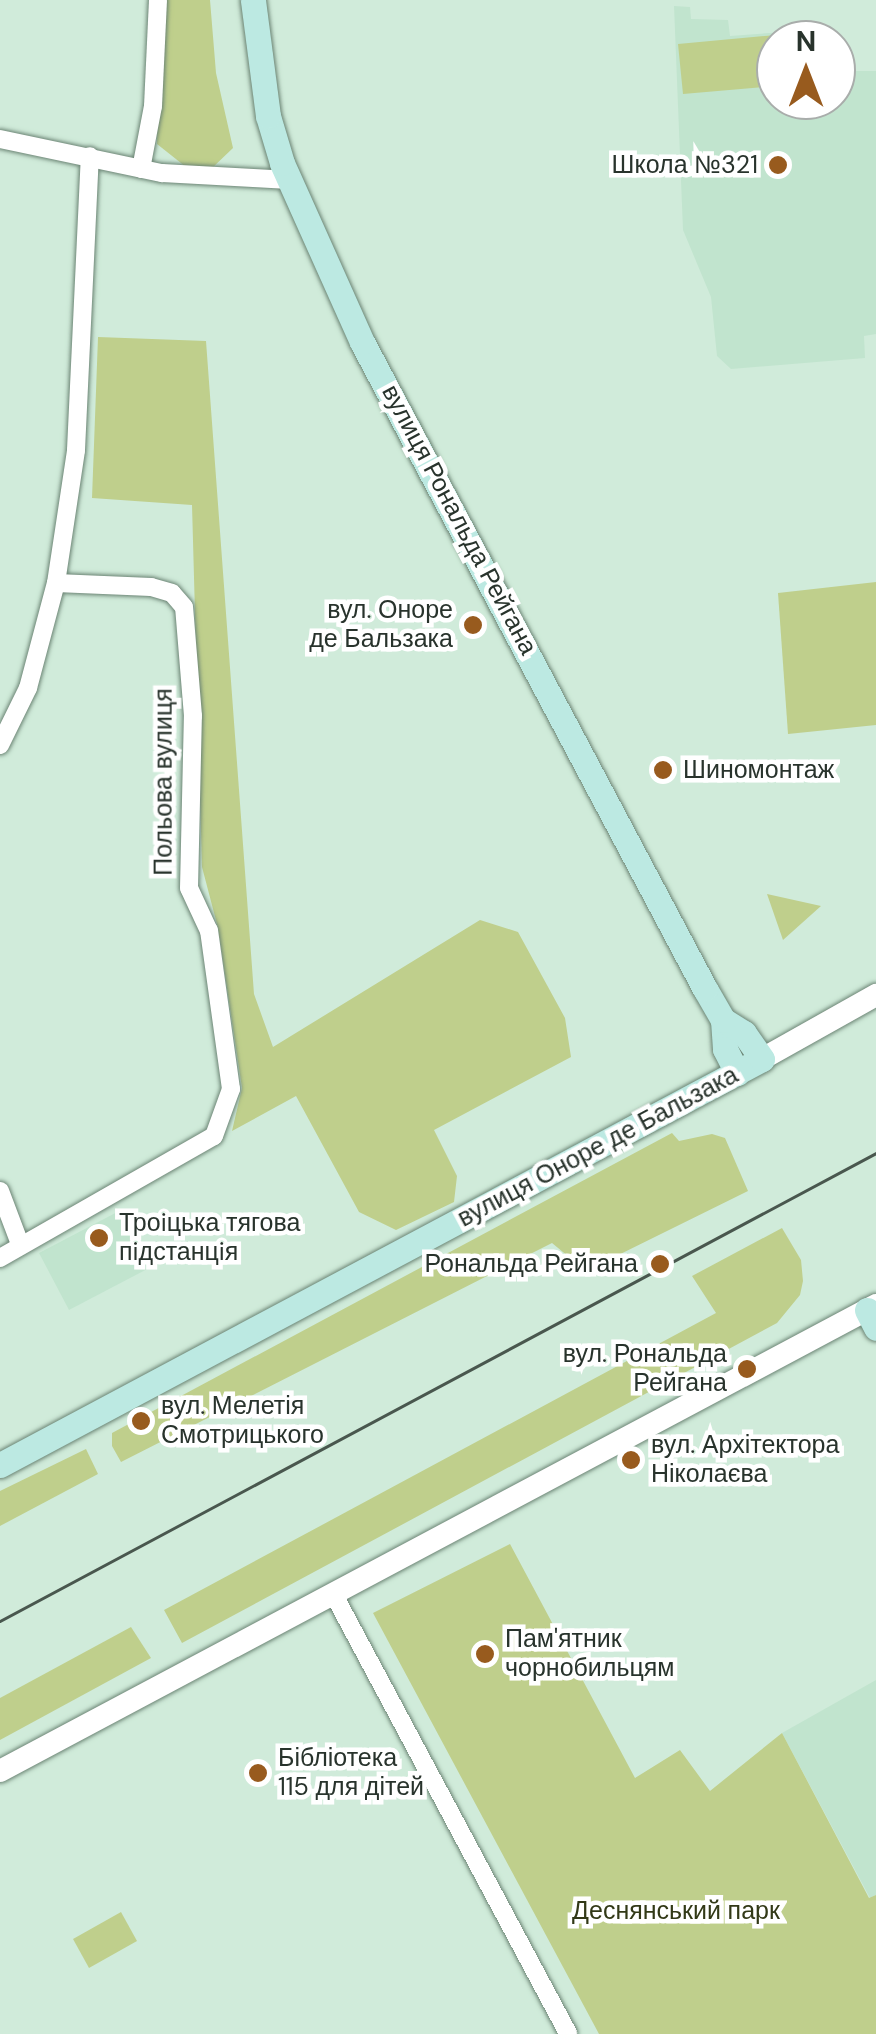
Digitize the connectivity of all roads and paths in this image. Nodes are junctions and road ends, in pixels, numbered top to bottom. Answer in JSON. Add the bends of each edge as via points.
{"nodes":[{"id":1,"x":158,"y":0,"type":"edge"},
{"id":2,"x":254,"y":0,"type":"edge"},
{"id":3,"x":0,"y":139,"type":"edge"},
{"id":4,"x":90,"y":156,"type":"junction"},
{"id":5,"x":141,"y":168,"type":"junction"},
{"id":6,"x":290,"y":180,"type":"junction"},
{"id":7,"x":56,"y":583,"type":"junction"},
{"id":8,"x":0,"y":746,"type":"edge"},
{"id":9,"x":876,"y":995,"type":"edge"},
{"id":10,"x":723,"y":1020,"type":"junction"},
{"id":11,"x":762,"y":1059,"type":"junction"},
{"id":12,"x":737,"y":1074,"type":"junction"},
{"id":13,"x":0,"y":1191,"type":"edge"},
{"id":14,"x":20,"y":1244,"type":"junction"},
{"id":15,"x":0,"y":1258,"type":"edge"},
{"id":16,"x":873,"y":1314,"type":"edge"},
{"id":17,"x":0,"y":1465,"type":"edge"},
{"id":18,"x":334,"y":1595,"type":"junction"},
{"id":19,"x":0,"y":1771,"type":"edge"},
{"id":20,"x":568,"y":2034,"type":"edge"}],
"edges":[{"from":1,"to":5,"type":"street","via":[[154,106]]},
{"from":2,"to":6,"type":"main road","name":"вулиця Рональда Рейгана","via":[[268,116]]},
{"from":3,"to":4,"type":"street"},
{"from":4,"to":5,"type":"street"},
{"from":4,"to":7,"type":"street","via":[[76,450]]},
{"from":5,"to":6,"type":"street"},
{"from":6,"to":10,"type":"main road","name":"вулиця Рональда Рейгана","via":[[362,342]]},
{"from":7,"to":8,"type":"street","via":[[28,688]]},
{"from":7,"to":14,"type":"street","name":"Польова вулиця","via":[[151,586],[172,593],[184,607],[193,716],[189,888],[209,931],[230,1089],[214,1136]]},
{"from":9,"to":11,"type":"street","name":"вулиця Оноре де Бальзака"},
{"from":10,"to":11,"type":"main road","name":"вулиця Рональда Рейгана","via":[[748,1036]]},
{"from":10,"to":12,"type":"main road","name":"вулиця Рональда Рейгана","via":[[724,1049]]},
{"from":11,"to":12,"type":"main road","name":"вулиця Оноре де Бальзака"},
{"from":12,"to":17,"type":"main road","name":"вулиця Оноре де Бальзака"},
{"from":13,"to":14,"type":"street"},
{"from":14,"to":15,"type":"street","name":"Польова вулиця"},
{"from":16,"to":18,"type":"street"},
{"from":18,"to":19,"type":"street"},
{"from":18,"to":20,"type":"street"}]}
